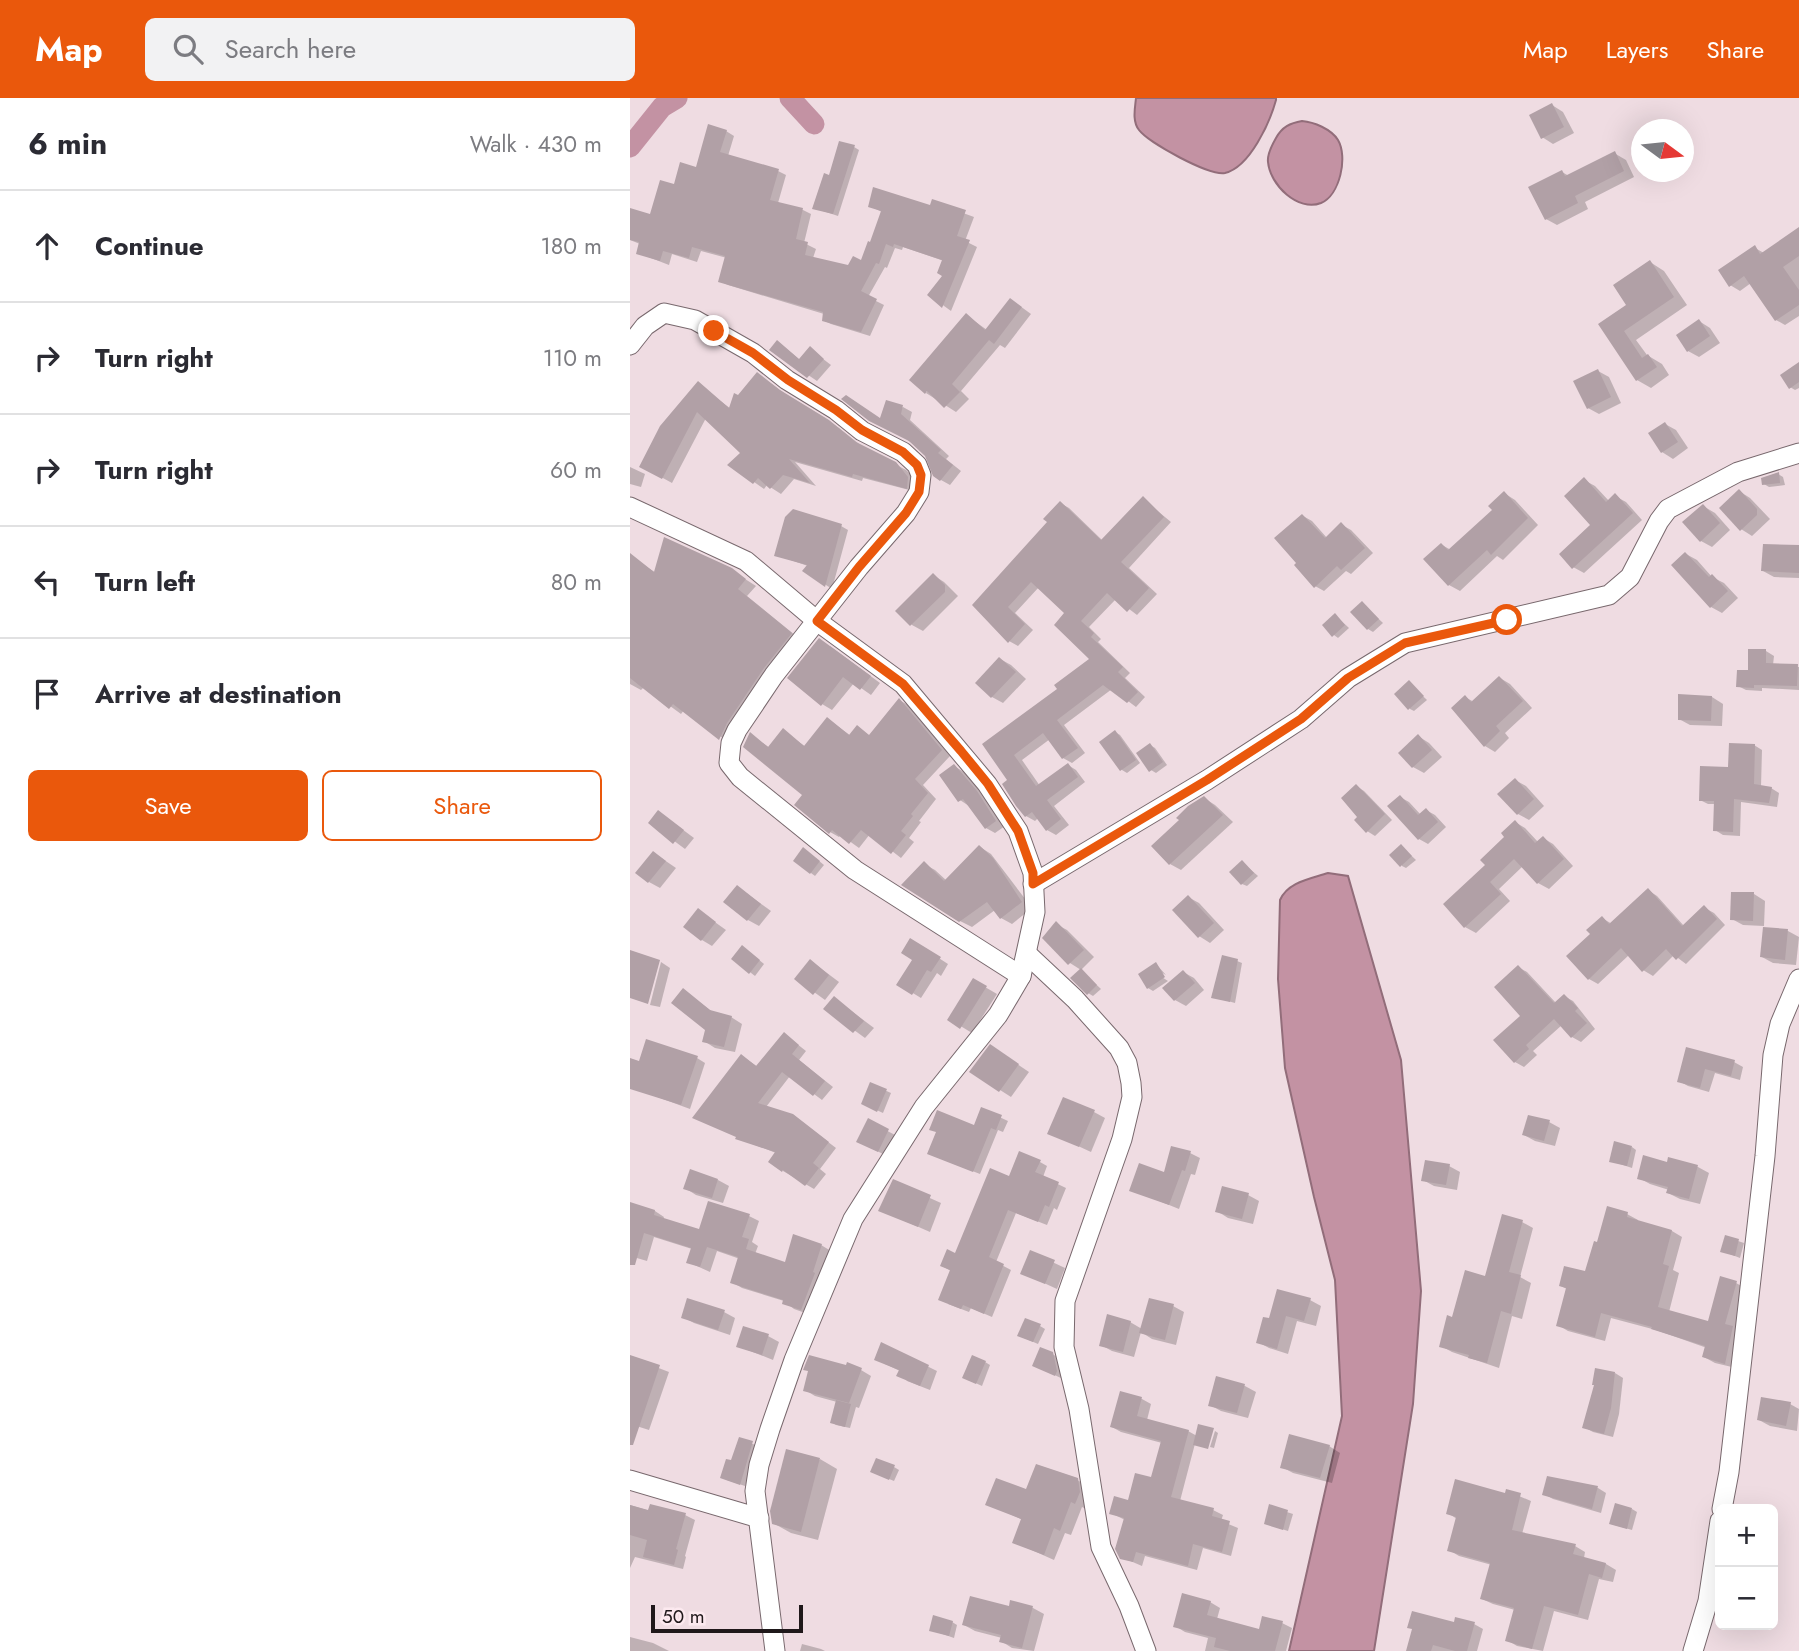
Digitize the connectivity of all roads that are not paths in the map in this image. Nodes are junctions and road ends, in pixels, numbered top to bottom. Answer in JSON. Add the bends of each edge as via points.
{"nodes":[{"id":1,"x":630,"y":345,"type":"edge"},
{"id":2,"x":1799,"y":453,"type":"edge"},
{"id":3,"x":630,"y":507,"type":"edge"},
{"id":4,"x":817,"y":621,"type":"junction"},
{"id":5,"x":1033,"y":884,"type":"junction"},
{"id":6,"x":1027,"y":954,"type":"junction"},
{"id":7,"x":1021,"y":976,"type":"junction"},
{"id":8,"x":1799,"y":979,"type":"edge"},
{"id":9,"x":630,"y":1480,"type":"edge"},
{"id":10,"x":1723,"y":1504,"type":"edge"},
{"id":11,"x":759,"y":1518,"type":"junction"},
{"id":12,"x":1715,"y":1554,"type":"edge"},
{"id":13,"x":775,"y":1651,"type":"edge"},
{"id":14,"x":1146,"y":1651,"type":"edge"},
{"id":15,"x":1693,"y":1651,"type":"edge"}],
"edges":[{"from":1,"to":4,"type":"street","via":[[645,326],[664,313],[695,320],[753,353],[917,465],[919,492],[906,513]]},
{"from":2,"to":5,"type":"street","via":[[1738,472],[1668,509],[1630,577],[1609,595],[1405,643],[1348,678],[1301,719],[1207,780]]},
{"from":3,"to":4,"type":"street","via":[[746,561]]},
{"from":4,"to":5,"type":"street","via":[[903,684],[961,751],[1018,831]]},
{"from":4,"to":7,"type":"street","via":[[737,730],[729,763],[740,777],[855,870]]},
{"from":5,"to":6,"type":"street","via":[[1035,912]]},
{"from":6,"to":7,"type":"street"},
{"from":6,"to":14,"type":"street","via":[[1075,999],[1128,1063],[1132,1097],[1122,1139],[1065,1301],[1064,1347],[1101,1547]]},
{"from":7,"to":11,"type":"street","via":[[998,1015],[924,1107],[853,1219],[770,1429],[755,1491]]},
{"from":8,"to":10,"type":"street","via":[[1773,1055]]},
{"from":9,"to":11,"type":"street"},
{"from":11,"to":13,"type":"street"},
{"from":12,"to":15,"type":"street","via":[[1708,1601]]}]}
